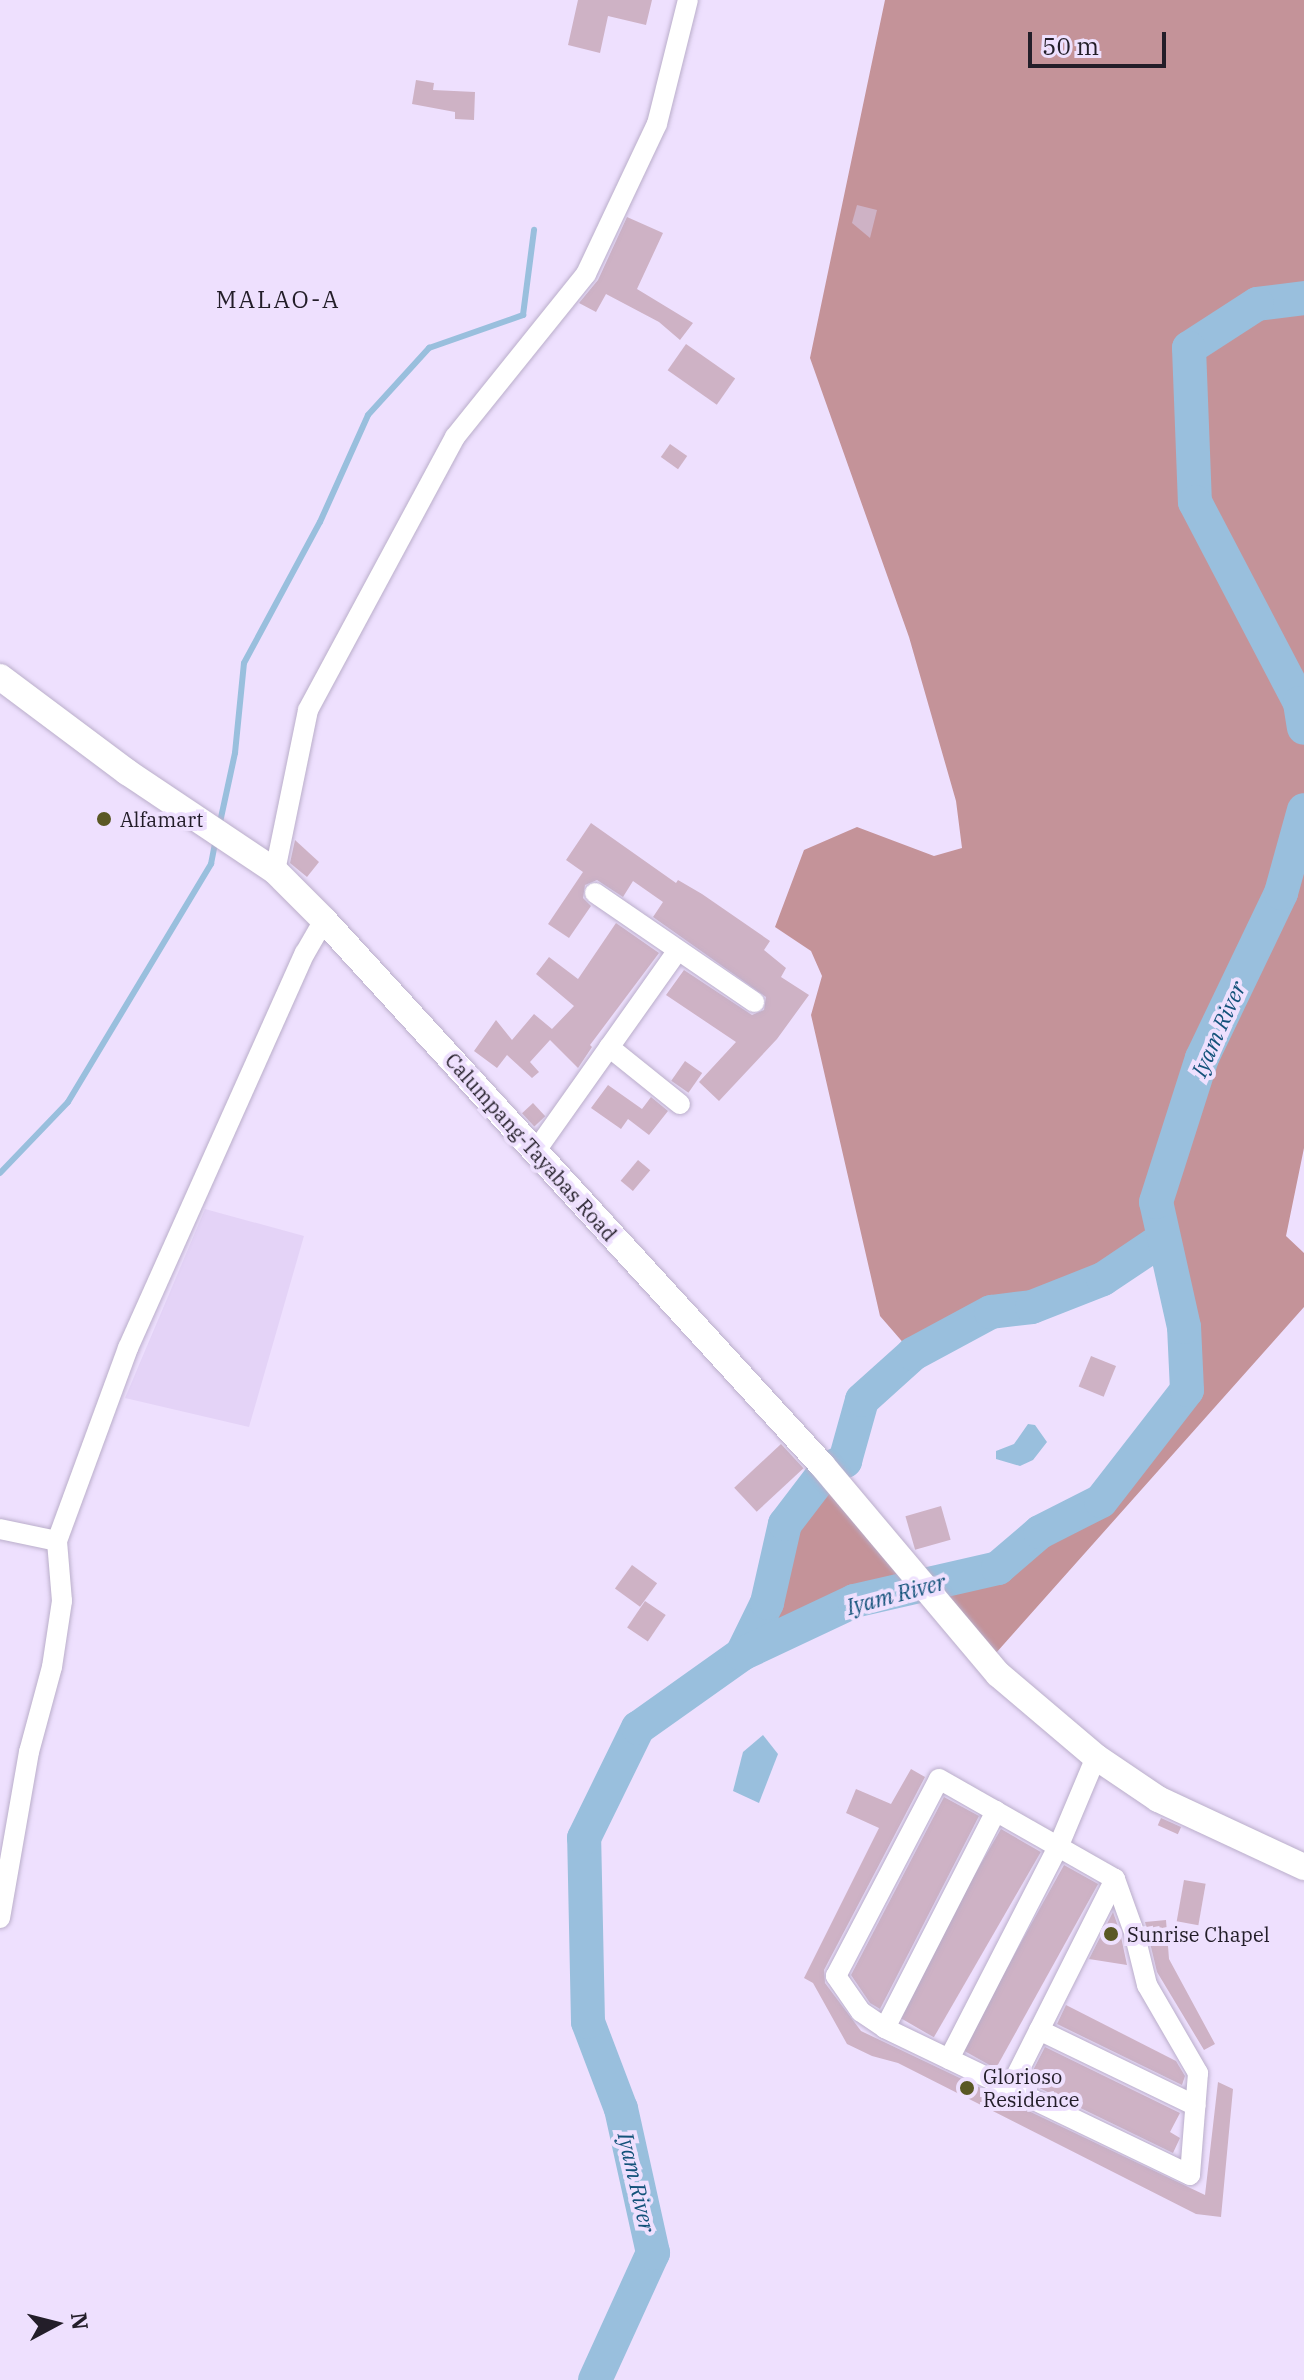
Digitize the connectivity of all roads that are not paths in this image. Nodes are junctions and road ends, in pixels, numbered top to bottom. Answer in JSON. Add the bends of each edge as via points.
{"nodes":[{"id":1,"x":688,"y":0,"type":"edge"},
{"id":2,"x":0,"y":677,"type":"edge"},
{"id":3,"x":275,"y":871,"type":"junction"},
{"id":4,"x":595,"y":893,"type":"dead end"},
{"id":5,"x":324,"y":920,"type":"junction"},
{"id":6,"x":678,"y":950,"type":"junction"},
{"id":7,"x":754,"y":1002,"type":"dead end"},
{"id":8,"x":609,"y":1047,"type":"junction"},
{"id":9,"x":680,"y":1104,"type":"dead end"},
{"id":10,"x":535,"y":1152,"type":"junction"},
{"id":11,"x":0,"y":1529,"type":"edge"},
{"id":12,"x":57,"y":1541,"type":"junction"},
{"id":13,"x":1096,"y":1757,"type":"junction"},
{"id":14,"x":996,"y":1811,"type":"junction"},
{"id":15,"x":1059,"y":1845,"type":"junction"},
{"id":16,"x":1304,"y":1867,"type":"edge"},
{"id":17,"x":1115,"y":1879,"type":"junction"},
{"id":18,"x":0,"y":1918,"type":"edge"},
{"id":19,"x":885,"y":2028,"type":"junction"},
{"id":20,"x":1039,"y":2030,"type":"junction"},
{"id":21,"x":949,"y":2059,"type":"junction"},
{"id":22,"x":1010,"y":2088,"type":"junction"},
{"id":23,"x":1196,"y":2106,"type":"junction"}],
"edges":[{"from":1,"to":3,"type":"street","via":[[657,124],[586,274],[455,437],[308,710]]},
{"from":2,"to":3,"type":"main road","name":"Calumpang-Tayabas Road","via":[[127,772]]},
{"from":3,"to":5,"type":"main road","name":"Calumpang-Tayabas Road"},
{"from":4,"to":6,"type":"street"},
{"from":5,"to":10,"type":"main road","name":"Calumpang-Tayabas Road"},
{"from":5,"to":12,"type":"street","via":[[128,1348]]},
{"from":6,"to":7,"type":"street"},
{"from":6,"to":8,"type":"street"},
{"from":8,"to":9,"type":"street"},
{"from":8,"to":10,"type":"street"},
{"from":10,"to":13,"type":"main road","name":"Calumpang-Tayabas Road","via":[[822,1465],[998,1674]]},
{"from":11,"to":12,"type":"street"},
{"from":12,"to":18,"type":"street","via":[[62,1601]]},
{"from":13,"to":15,"type":"street"},
{"from":13,"to":16,"type":"main road","via":[[1158,1799]]},
{"from":14,"to":15,"type":"street"},
{"from":14,"to":19,"type":"street"},
{"from":14,"to":19,"type":"street","via":[[939,1779],[836,1976],[861,2012]]},
{"from":15,"to":17,"type":"street"},
{"from":15,"to":21,"type":"street"},
{"from":17,"to":20,"type":"street"},
{"from":17,"to":23,"type":"street","via":[[1147,1985],[1198,2073]]},
{"from":19,"to":21,"type":"street"},
{"from":20,"to":22,"type":"street"},
{"from":20,"to":23,"type":"street"},
{"from":21,"to":22,"type":"street"},
{"from":22,"to":23,"type":"street","via":[[1190,2175]]}]}
